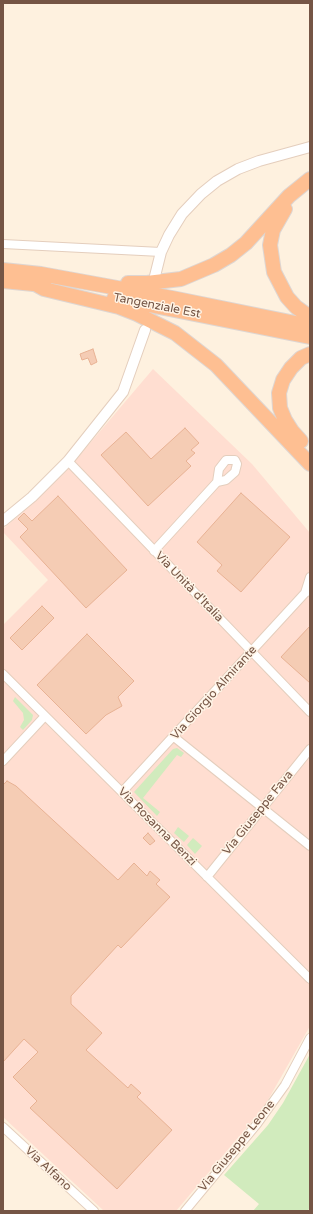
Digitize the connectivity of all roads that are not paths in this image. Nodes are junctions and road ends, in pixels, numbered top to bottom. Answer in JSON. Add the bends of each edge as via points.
{"nodes":[{"id":1,"x":310,"y":147,"type":"edge"},
{"id":2,"x":310,"y":178,"type":"edge"},
{"id":3,"x":310,"y":185,"type":"edge"},
{"id":4,"x":3,"y":244,"type":"edge"},
{"id":5,"x":161,"y":252,"type":"junction"},
{"id":6,"x":3,"y":270,"type":"edge"},
{"id":7,"x":155,"y":276,"type":"dead end"},
{"id":8,"x":38,"y":279,"type":"junction"},
{"id":9,"x":3,"y":281,"type":"edge"},
{"id":10,"x":310,"y":317,"type":"edge"},
{"id":11,"x":310,"y":326,"type":"edge"},
{"id":12,"x":145,"y":330,"type":"dead end"},
{"id":13,"x":310,"y":337,"type":"edge"},
{"id":14,"x":310,"y":354,"type":"edge"},
{"id":15,"x":310,"y":450,"type":"edge"},
{"id":16,"x":68,"y":461,"type":"junction"},
{"id":17,"x":310,"y":464,"type":"edge"},
{"id":18,"x":216,"y":482,"type":"dead end"},
{"id":19,"x":3,"y":521,"type":"edge"},
{"id":20,"x":154,"y":551,"type":"junction"},
{"id":21,"x":310,"y":577,"type":"edge"},
{"id":22,"x":307,"y":592,"type":"edge"},
{"id":23,"x":251,"y":652,"type":"junction"},
{"id":24,"x":3,"y":674,"type":"edge"},
{"id":25,"x":310,"y":712,"type":"edge"},
{"id":26,"x":45,"y":716,"type":"junction"},
{"id":27,"x":174,"y":737,"type":"junction"},
{"id":28,"x":310,"y":749,"type":"edge"},
{"id":29,"x":3,"y":761,"type":"edge"},
{"id":30,"x":122,"y":792,"type":"junction"},
{"id":31,"x":262,"y":808,"type":"junction"},
{"id":32,"x":310,"y":846,"type":"edge"},
{"id":33,"x":207,"y":877,"type":"junction"},
{"id":34,"x":310,"y":979,"type":"edge"},
{"id":35,"x":310,"y":1038,"type":"edge"},
{"id":36,"x":3,"y":1127,"type":"edge"},
{"id":37,"x":94,"y":1211,"type":"edge"},
{"id":38,"x":185,"y":1211,"type":"edge"}],
"edges":[{"from":1,"to":5,"type":"street","via":[[259,161],[217,181],[182,214]]},
{"from":2,"to":8,"type":"highway","via":[[289,196],[246,243],[231,255],[197,274],[181,279],[146,283],[65,274]]},
{"from":3,"to":10,"type":"highway","via":[[286,206],[273,230],[270,245],[279,285],[296,307]]},
{"from":4,"to":5,"type":"street"},
{"from":5,"to":7,"type":"street"},
{"from":6,"to":8,"type":"highway","name":"Tangenziale Est"},
{"from":8,"to":9,"type":"highway","name":"Tangenziale Est"},
{"from":8,"to":11,"type":"highway","name":"Tangenziale Est","via":[[172,298]]},
{"from":8,"to":13,"type":"highway","name":"Tangenziale Est"},
{"from":8,"to":17,"type":"highway","via":[[44,289],[119,307],[175,334],[216,365]]},
{"from":12,"to":16,"type":"street","via":[[123,392]]},
{"from":14,"to":15,"type":"highway","via":[[301,358],[291,368],[283,380],[279,393],[280,408],[285,420]]},
{"from":16,"to":19,"type":"street","via":[[32,497]]},
{"from":16,"to":20,"type":"street","name":"Via Unità d'Italia"},
{"from":18,"to":20,"type":"street"},
{"from":20,"to":23,"type":"street","name":"Via Unità d'Italia"},
{"from":21,"to":22,"type":"street","name":"Via Giorgio Almirante"},
{"from":22,"to":23,"type":"street","name":"Via Giorgio Almirante"},
{"from":23,"to":25,"type":"street","name":"Via Unità d'Italia"},
{"from":23,"to":27,"type":"street","name":"Via Giorgio Almirante"},
{"from":24,"to":26,"type":"street","name":"Via Rosanna Benzi"},
{"from":26,"to":29,"type":"street"},
{"from":26,"to":30,"type":"street","name":"Via Rosanna Benzi"},
{"from":27,"to":30,"type":"street","name":"Via Giorgio Almirante"},
{"from":27,"to":31,"type":"street"},
{"from":28,"to":31,"type":"street","name":"Via Giuseppe Fava"},
{"from":30,"to":33,"type":"street","name":"Via Rosanna Benzi"},
{"from":31,"to":32,"type":"street"},
{"from":31,"to":33,"type":"street","name":"Via Giuseppe Fava"},
{"from":33,"to":34,"type":"street","name":"Via Rosanna Benzi"},
{"from":35,"to":38,"type":"street","name":"Via Giuseppe Leone","via":[[285,1085],[258,1124]]},
{"from":36,"to":37,"type":"street","name":"Via Alfano"}]}
